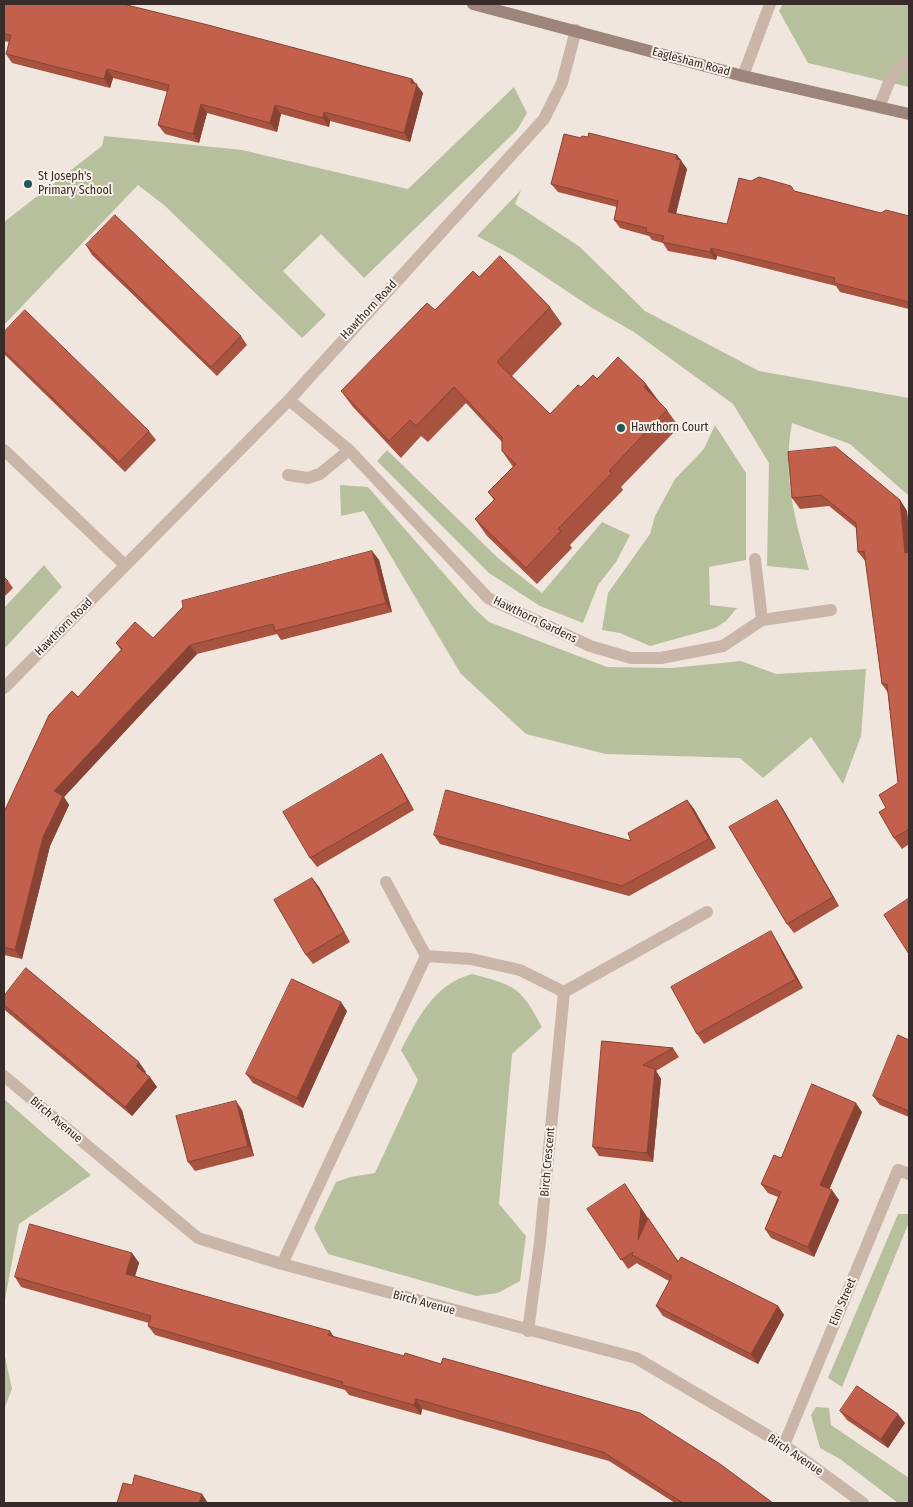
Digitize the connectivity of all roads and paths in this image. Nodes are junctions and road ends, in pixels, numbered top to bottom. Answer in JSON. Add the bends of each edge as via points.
{"nodes":[{"id":1,"x":473,"y":4,"type":"edge"},
{"id":2,"x":770,"y":4,"type":"edge"},
{"id":3,"x":576,"y":30,"type":"junction"},
{"id":4,"x":909,"y":60,"type":"edge"},
{"id":5,"x":743,"y":76,"type":"junction"},
{"id":6,"x":879,"y":107,"type":"junction"},
{"id":7,"x":909,"y":114,"type":"edge"},
{"id":8,"x":289,"y":400,"type":"junction"},
{"id":9,"x":4,"y":450,"type":"edge"},
{"id":10,"x":349,"y":450,"type":"junction"},
{"id":11,"x":288,"y":475,"type":"dead end"},
{"id":12,"x":755,"y":559,"type":"dead end"},
{"id":13,"x":124,"y":566,"type":"junction"},
{"id":14,"x":831,"y":610,"type":"dead end"},
{"id":15,"x":762,"y":620,"type":"junction"},
{"id":16,"x":4,"y":688,"type":"edge"},
{"id":17,"x":386,"y":882,"type":"dead end"},
{"id":18,"x":707,"y":912,"type":"dead end"},
{"id":19,"x":426,"y":956,"type":"junction"},
{"id":20,"x":564,"y":992,"type":"junction"},
{"id":21,"x":4,"y":1076,"type":"edge"},
{"id":22,"x":909,"y":1174,"type":"edge"},
{"id":23,"x":282,"y":1264,"type":"junction"},
{"id":24,"x":528,"y":1331,"type":"junction"},
{"id":25,"x":784,"y":1445,"type":"junction"},
{"id":26,"x":863,"y":1503,"type":"edge"}],
"edges":[{"from":1,"to":3,"type":"main road","name":"Eaglesham Road"},
{"from":2,"to":5,"type":"street"},
{"from":3,"to":5,"type":"main road","name":"Eaglesham Road"},
{"from":3,"to":8,"type":"street","name":"Hawthorn Road","via":[[562,83],[544,119]]},
{"from":4,"to":6,"type":"street","via":[[892,75]]},
{"from":5,"to":6,"type":"main road","name":"Eaglesham Road"},
{"from":6,"to":7,"type":"main road","name":"Eaglesham Road"},
{"from":8,"to":10,"type":"street","name":"Hawthorn Gardens"},
{"from":8,"to":13,"type":"street","name":"Hawthorn Road"},
{"from":9,"to":13,"type":"street"},
{"from":10,"to":11,"type":"street","via":[[320,474],[308,478]]},
{"from":10,"to":15,"type":"street","name":"Hawthorn Gardens","via":[[488,598],[590,646],[631,658],[661,658],[723,646]]},
{"from":12,"to":15,"type":"street"},
{"from":13,"to":16,"type":"street","name":"Hawthorn Road"},
{"from":14,"to":15,"type":"street","name":"Hawthorn Gardens"},
{"from":17,"to":19,"type":"street"},
{"from":18,"to":20,"type":"street"},
{"from":19,"to":20,"type":"street","via":[[471,959],[520,970]]},
{"from":19,"to":23,"type":"street"},
{"from":20,"to":24,"type":"street","name":"Birch Crescent","via":[[540,1242]]},
{"from":21,"to":23,"type":"street","name":"Birch Avenue","via":[[198,1238]]},
{"from":22,"to":25,"type":"street","name":"Elm Street","via":[[898,1170]]},
{"from":23,"to":24,"type":"street","name":"Birch Avenue"},
{"from":24,"to":25,"type":"street","name":"Birch Avenue","via":[[636,1358]]},
{"from":25,"to":26,"type":"street","name":"Birch Avenue"}]}
